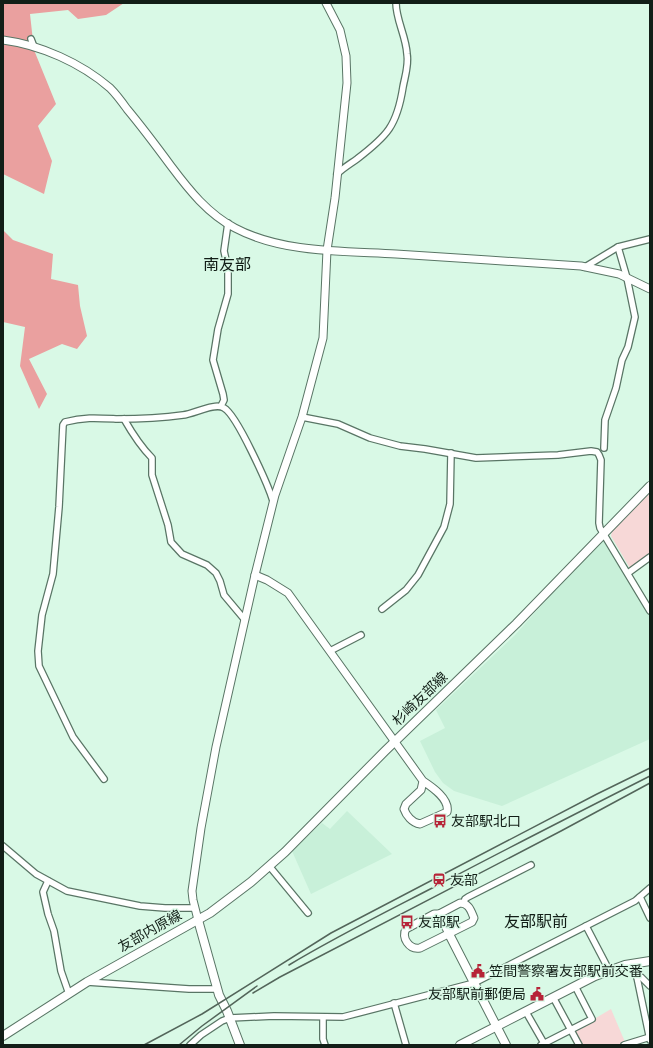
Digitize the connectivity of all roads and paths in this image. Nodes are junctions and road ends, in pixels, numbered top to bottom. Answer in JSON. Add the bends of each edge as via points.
{"nodes":[{"id":1,"x":326,"y":3,"type":"edge"},
{"id":2,"x":396,"y":3,"type":"edge"},
{"id":3,"x":31,"y":39,"type":"dead end"},
{"id":4,"x":3,"y":40,"type":"edge"},
{"id":5,"x":34,"y":47,"type":"junction"},
{"id":6,"x":337,"y":174,"type":"junction"},
{"id":7,"x":228,"y":223,"type":"junction"},
{"id":8,"x":650,"y":239,"type":"edge"},
{"id":9,"x":618,"y":247,"type":"junction"},
{"id":10,"x":327,"y":250,"type":"junction"},
{"id":11,"x":585,"y":267,"type":"junction"},
{"id":12,"x":627,"y":278,"type":"junction"},
{"id":13,"x":650,"y":289,"type":"edge"},
{"id":14,"x":221,"y":406,"type":"junction"},
{"id":15,"x":302,"y":417,"type":"junction"},
{"id":16,"x":124,"y":418,"type":"junction"},
{"id":17,"x":604,"y":448,"type":"dead end"},
{"id":18,"x":451,"y":453,"type":"junction"},
{"id":19,"x":650,"y":486,"type":"edge"},
{"id":20,"x":274,"y":502,"type":"junction"},
{"id":21,"x":603,"y":533,"type":"junction"},
{"id":22,"x":650,"y":557,"type":"edge"},
{"id":23,"x":628,"y":573,"type":"junction"},
{"id":24,"x":255,"y":575,"type":"junction"},
{"id":25,"x":382,"y":609,"type":"dead end"},
{"id":26,"x":650,"y":611,"type":"edge"},
{"id":27,"x":245,"y":620,"type":"junction"},
{"id":28,"x":361,"y":635,"type":"dead end"},
{"id":29,"x":330,"y":651,"type":"junction"},
{"id":30,"x":395,"y":742,"type":"junction"},
{"id":31,"x":104,"y":779,"type":"dead end"},
{"id":32,"x":423,"y":781,"type":"junction"},
{"id":33,"x":432,"y":787,"type":"junction"},
{"id":34,"x":421,"y":790,"type":"junction"},
{"id":35,"x":3,"y":846,"type":"edge"},
{"id":36,"x":531,"y":865,"type":"dead end"},
{"id":37,"x":270,"y":867,"type":"junction"},
{"id":38,"x":48,"y":881,"type":"junction"},
{"id":39,"x":650,"y":888,"type":"edge"},
{"id":40,"x":640,"y":897,"type":"junction"},
{"id":41,"x":464,"y":903,"type":"junction"},
{"id":42,"x":195,"y":908,"type":"junction"},
{"id":43,"x":308,"y":913,"type":"dead end"},
{"id":44,"x":439,"y":914,"type":"junction"},
{"id":45,"x":650,"y":918,"type":"edge"},
{"id":46,"x":198,"y":920,"type":"junction"},
{"id":47,"x":586,"y":926,"type":"junction"},
{"id":48,"x":449,"y":934,"type":"junction"},
{"id":49,"x":650,"y":961,"type":"edge"},
{"id":50,"x":634,"y":963,"type":"junction"},
{"id":51,"x":609,"y":970,"type":"junction"},
{"id":52,"x":637,"y":977,"type":"junction"},
{"id":53,"x":87,"y":982,"type":"junction"},
{"id":54,"x":474,"y":983,"type":"junction"},
{"id":55,"x":574,"y":986,"type":"junction"},
{"id":56,"x":650,"y":986,"type":"edge"},
{"id":57,"x":217,"y":989,"type":"junction"},
{"id":58,"x":69,"y":994,"type":"junction"},
{"id":59,"x":553,"y":998,"type":"junction"},
{"id":60,"x":394,"y":1003,"type":"junction"},
{"id":61,"x":526,"y":1012,"type":"junction"},
{"id":62,"x":323,"y":1017,"type":"junction"},
{"id":63,"x":230,"y":1018,"type":"junction"},
{"id":64,"x":497,"y":1027,"type":"junction"},
{"id":65,"x":570,"y":1030,"type":"junction"},
{"id":66,"x":3,"y":1036,"type":"edge"},
{"id":67,"x":650,"y":1038,"type":"edge"},
{"id":68,"x":543,"y":1044,"type":"edge"},
{"id":69,"x":190,"y":1045,"type":"edge"},
{"id":70,"x":240,"y":1045,"type":"edge"},
{"id":71,"x":325,"y":1045,"type":"edge"},
{"id":72,"x":406,"y":1045,"type":"edge"},
{"id":73,"x":460,"y":1045,"type":"edge"},
{"id":74,"x":506,"y":1045,"type":"edge"},
{"id":75,"x":579,"y":1045,"type":"edge"},
{"id":76,"x":624,"y":1045,"type":"edge"}],
"edges":[{"from":1,"to":6,"type":"street","via":[[340,30],[346,56],[347,83]]},
{"from":2,"to":6,"type":"street","via":[[408,56],[398,112],[381,139]]},
{"from":3,"to":5,"type":"street"},
{"from":4,"to":5,"type":"street"},
{"from":5,"to":7,"type":"street","via":[[65,59],[111,89],[189,189],[209,210]]},
{"from":6,"to":10,"type":"street"},
{"from":7,"to":10,"type":"street","via":[[249,235],[270,242]]},
{"from":7,"to":14,"type":"street","via":[[224,251],[228,269],[228,294],[213,360],[223,394]]},
{"from":8,"to":9,"type":"street"},
{"from":9,"to":11,"type":"street"},
{"from":9,"to":12,"type":"street"},
{"from":10,"to":11,"type":"street"},
{"from":10,"to":15,"type":"street","via":[[323,338]]},
{"from":11,"to":12,"type":"street"},
{"from":12,"to":13,"type":"street"},
{"from":12,"to":17,"type":"street","via":[[635,317],[605,420]]},
{"from":14,"to":16,"type":"street","via":[[185,415]]},
{"from":14,"to":20,"type":"street","via":[[226,408],[234,419],[256,460]]},
{"from":15,"to":18,"type":"street","via":[[338,424],[370,438],[400,446]]},
{"from":15,"to":20,"type":"street"},
{"from":16,"to":27,"type":"street","via":[[132,434],[152,458],[152,475],[171,542],[182,554],[216,573],[224,595]]},
{"from":16,"to":31,"type":"street","via":[[88,418],[65,422],[63,425],[59,507],[52,574],[42,615],[38,651],[39,666],[72,737]]},
{"from":18,"to":21,"type":"street","via":[[476,458],[597,452],[601,460],[599,522]]},
{"from":18,"to":25,"type":"street","via":[[450,504],[444,527],[418,575],[406,590]]},
{"from":19,"to":21,"type":"main road","name":"杉崎友部線"},
{"from":20,"to":24,"type":"street"},
{"from":21,"to":23,"type":"street"},
{"from":21,"to":30,"type":"main road","name":"杉崎友部線","via":[[516,624]]},
{"from":22,"to":23,"type":"street"},
{"from":23,"to":26,"type":"street"},
{"from":24,"to":27,"type":"street"},
{"from":24,"to":29,"type":"street","via":[[288,593]]},
{"from":27,"to":42,"type":"street","via":[[216,747],[201,828],[192,891]]},
{"from":28,"to":29,"type":"street"},
{"from":29,"to":30,"type":"street"},
{"from":30,"to":32,"type":"street"},
{"from":30,"to":37,"type":"main road","name":"杉崎友部線"},
{"from":32,"to":33,"type":"street"},
{"from":32,"to":34,"type":"street"},
{"from":33,"to":34,"type":"street"},
{"from":33,"to":34,"type":"street","via":[[446,802],[448,812],[420,824],[412,820],[404,809]]},
{"from":35,"to":38,"type":"street"},
{"from":36,"to":41,"type":"street","via":[[468,897]]},
{"from":37,"to":43,"type":"street"},
{"from":37,"to":46,"type":"main road","name":"杉崎友部線"},
{"from":38,"to":42,"type":"street","via":[[68,891],[140,906]]},
{"from":38,"to":58,"type":"street","via":[[43,892],[54,931],[61,972]]},
{"from":39,"to":40,"type":"street"},
{"from":40,"to":45,"type":"street"},
{"from":40,"to":47,"type":"street"},
{"from":41,"to":44,"type":"street"},
{"from":41,"to":48,"type":"street","via":[[474,920]]},
{"from":42,"to":46,"type":"street"},
{"from":44,"to":48,"type":"street"},
{"from":44,"to":48,"type":"street","via":[[434,914],[405,930],[410,947],[417,949]]},
{"from":46,"to":53,"type":"main road","name":"友部内原線"},
{"from":46,"to":57,"type":"main road","name":"友部内原線"},
{"from":47,"to":51,"type":"street"},
{"from":47,"to":54,"type":"street"},
{"from":48,"to":54,"type":"main road"},
{"from":49,"to":50,"type":"main road"},
{"from":50,"to":51,"type":"main road"},
{"from":50,"to":52,"type":"street"},
{"from":51,"to":55,"type":"main road"},
{"from":52,"to":56,"type":"street","via":[[641,977]]},
{"from":52,"to":67,"type":"street"},
{"from":53,"to":57,"type":"street"},
{"from":53,"to":58,"type":"main road","name":"友部内原線"},
{"from":54,"to":60,"type":"street"},
{"from":54,"to":64,"type":"main road"},
{"from":55,"to":59,"type":"main road"},
{"from":55,"to":65,"type":"street","via":[[592,1019]]},
{"from":57,"to":63,"type":"main road","name":"友部内原線"},
{"from":58,"to":66,"type":"main road","name":"友部内原線"},
{"from":59,"to":61,"type":"main road"},
{"from":59,"to":65,"type":"street"},
{"from":60,"to":62,"type":"street","via":[[343,1017]]},
{"from":60,"to":72,"type":"street"},
{"from":61,"to":64,"type":"main road"},
{"from":61,"to":68,"type":"street"},
{"from":62,"to":63,"type":"street"},
{"from":62,"to":71,"type":"street"},
{"from":63,"to":69,"type":"street","via":[[201,1035]]},
{"from":63,"to":70,"type":"main road","name":"友部内原線"},
{"from":64,"to":73,"type":"main road"},
{"from":64,"to":74,"type":"main road"},
{"from":65,"to":68,"type":"street"},
{"from":65,"to":75,"type":"street"},
{"from":67,"to":76,"type":"street"}]}
